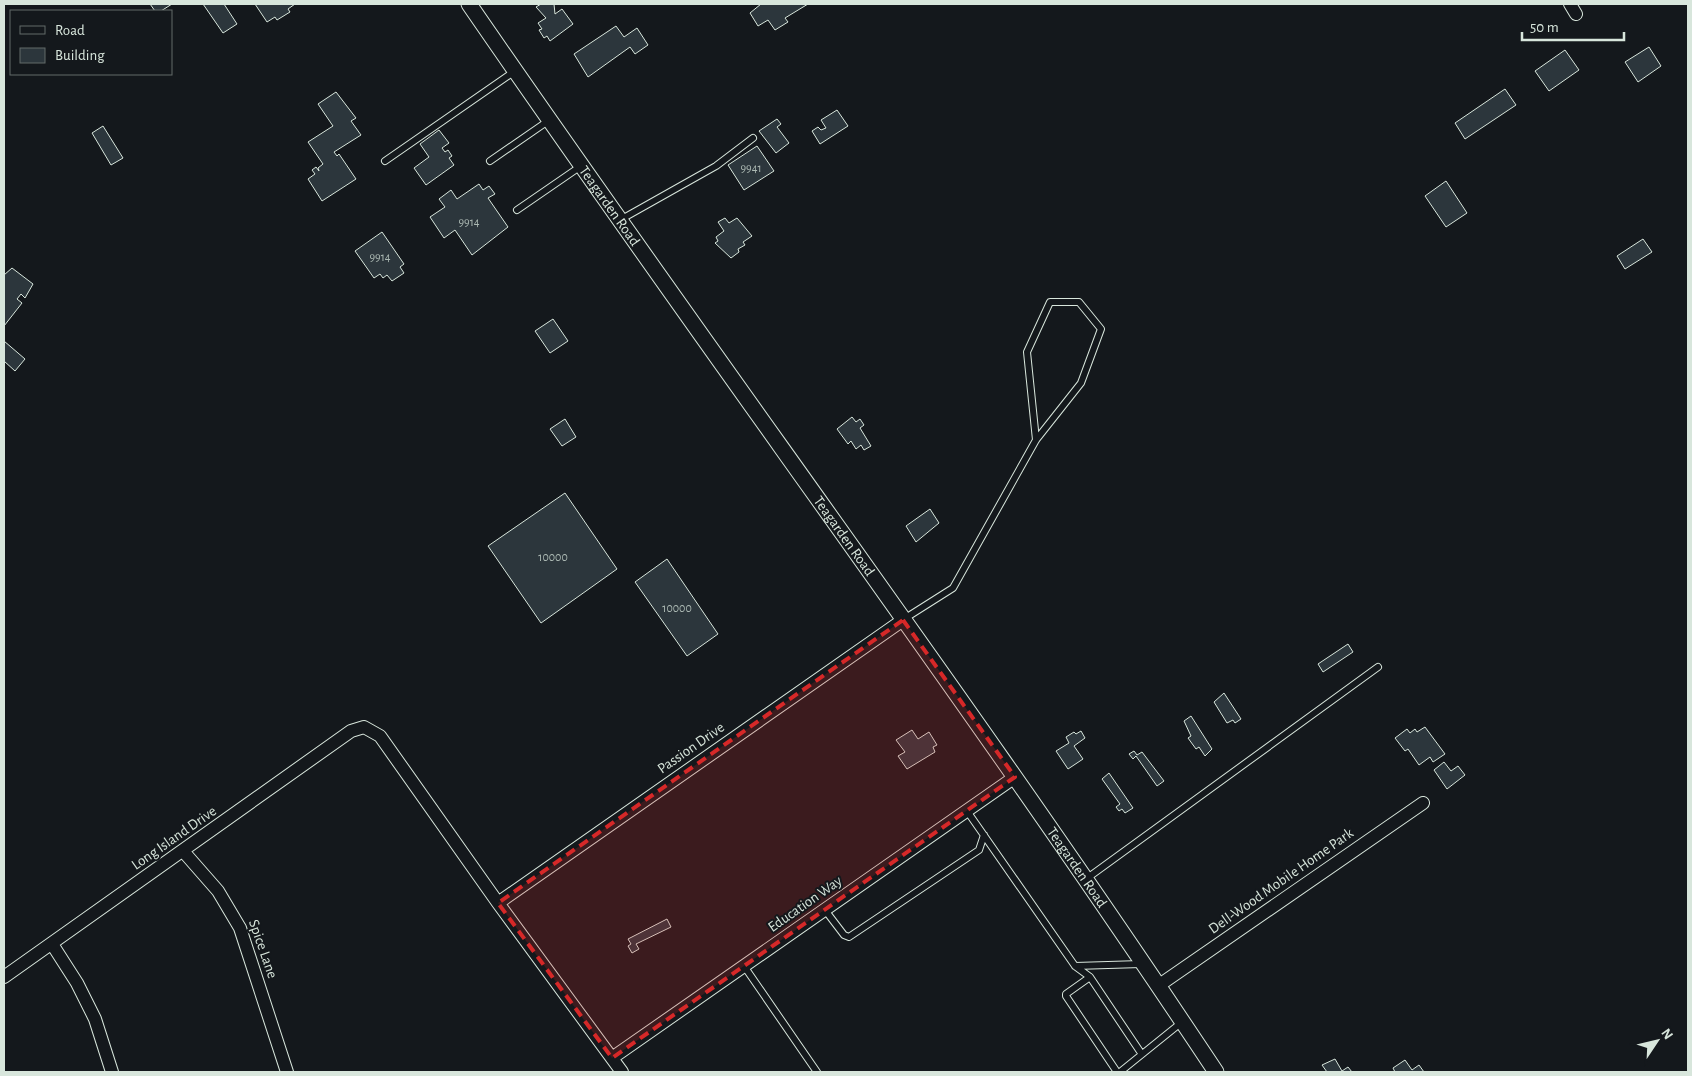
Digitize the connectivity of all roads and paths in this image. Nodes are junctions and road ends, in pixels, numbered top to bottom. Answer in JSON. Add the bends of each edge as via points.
{"nodes":[{"id":1,"x":468,"y":4,"type":"edge"},
{"id":2,"x":515,"y":72,"type":"junction"},
{"id":3,"x":548,"y":121,"type":"junction"},
{"id":4,"x":753,"y":138,"type":"dead end"},
{"id":5,"x":385,"y":161,"type":"dead end"},
{"id":6,"x":490,"y":161,"type":"dead end"},
{"id":7,"x":581,"y":166,"type":"junction"},
{"id":8,"x":517,"y":210,"type":"dead end"},
{"id":9,"x":619,"y":221,"type":"junction"},
{"id":10,"x":1036,"y":440,"type":"junction"},
{"id":11,"x":903,"y":620,"type":"junction"},
{"id":12,"x":1378,"y":667,"type":"dead end"},
{"id":13,"x":1015,"y":777,"type":"junction"},
{"id":14,"x":1423,"y":803,"type":"dead end"},
{"id":15,"x":967,"y":811,"type":"junction"},
{"id":16,"x":984,"y":834,"type":"junction"},
{"id":17,"x":183,"y":851,"type":"junction"},
{"id":18,"x":1086,"y":879,"type":"junction"},
{"id":19,"x":498,"y":902,"type":"junction"},
{"id":20,"x":825,"y":910,"type":"junction"},
{"id":21,"x":52,"y":944,"type":"junction"},
{"id":22,"x":1143,"y":964,"type":"junction"},
{"id":23,"x":744,"y":966,"type":"junction"},
{"id":24,"x":1075,"y":966,"type":"junction"},
{"id":25,"x":4,"y":977,"type":"edge"},
{"id":26,"x":1090,"y":977,"type":"junction"},
{"id":27,"x":1158,"y":986,"type":"junction"},
{"id":28,"x":1182,"y":1022,"type":"junction"},
{"id":29,"x":1141,"y":1053,"type":"junction"},
{"id":30,"x":612,"y":1058,"type":"junction"},
{"id":31,"x":112,"y":1072,"type":"edge"},
{"id":32,"x":286,"y":1072,"type":"edge"},
{"id":33,"x":622,"y":1072,"type":"edge"},
{"id":34,"x":818,"y":1072,"type":"edge"},
{"id":35,"x":1119,"y":1072,"type":"edge"},
{"id":36,"x":1216,"y":1072,"type":"edge"}],
"edges":[{"from":1,"to":2,"type":"street","name":"Teagarden Road"},
{"from":2,"to":3,"type":"street","name":"Teagarden Road"},
{"from":2,"to":5,"type":"lane"},
{"from":3,"to":6,"type":"lane"},
{"from":3,"to":7,"type":"street","name":"Teagarden Road"},
{"from":4,"to":9,"type":"lane","via":[[716,166]]},
{"from":7,"to":8,"type":"lane"},
{"from":7,"to":9,"type":"street","name":"Teagarden Road"},
{"from":9,"to":11,"type":"street","name":"Teagarden Road"},
{"from":10,"to":10,"type":"lane","via":[[1081,383],[1101,329],[1079,302],[1050,302],[1027,352]]},
{"from":10,"to":11,"type":"lane","via":[[954,588]]},
{"from":11,"to":13,"type":"street","name":"Teagarden Road"},
{"from":11,"to":19,"type":"street","name":"Passion Drive"},
{"from":12,"to":18,"type":"lane"},
{"from":13,"to":15,"type":"street","name":"Education Way"},
{"from":13,"to":18,"type":"street","name":"Teagarden Road"},
{"from":14,"to":27,"type":"street","name":"Dell-Wood Mobile Home Park"},
{"from":15,"to":16,"type":"lane"},
{"from":15,"to":20,"type":"street","name":"Education Way"},
{"from":16,"to":20,"type":"lane","via":[[978,850],[849,937]]},
{"from":16,"to":24,"type":"lane"},
{"from":17,"to":19,"type":"street","name":"Long Island Drive","via":[[351,731],[364,727],[380,736]]},
{"from":17,"to":21,"type":"street","name":"Long Island Drive"},
{"from":17,"to":32,"type":"street","name":"Spice Lane","via":[[218,891],[240,928]]},
{"from":18,"to":22,"type":"street","name":"Teagarden Road"},
{"from":19,"to":30,"type":"street"},
{"from":20,"to":23,"type":"street","name":"Education Way"},
{"from":21,"to":25,"type":"street","name":"Long Island Drive"},
{"from":21,"to":31,"type":"street","via":[[95,1019]]},
{"from":22,"to":24,"type":"lane"},
{"from":22,"to":27,"type":"street","name":"Teagarden Road"},
{"from":23,"to":30,"type":"street","name":"Education Way"},
{"from":23,"to":34,"type":"lane"},
{"from":24,"to":26,"type":"lane"},
{"from":26,"to":29,"type":"lane"},
{"from":26,"to":35,"type":"lane","via":[[1066,996]]},
{"from":27,"to":28,"type":"street","name":"Teagarden Road"},
{"from":28,"to":29,"type":"lane"},
{"from":28,"to":36,"type":"street","name":"Teagarden Road"},
{"from":29,"to":35,"type":"lane"},
{"from":30,"to":33,"type":"street"}]}
